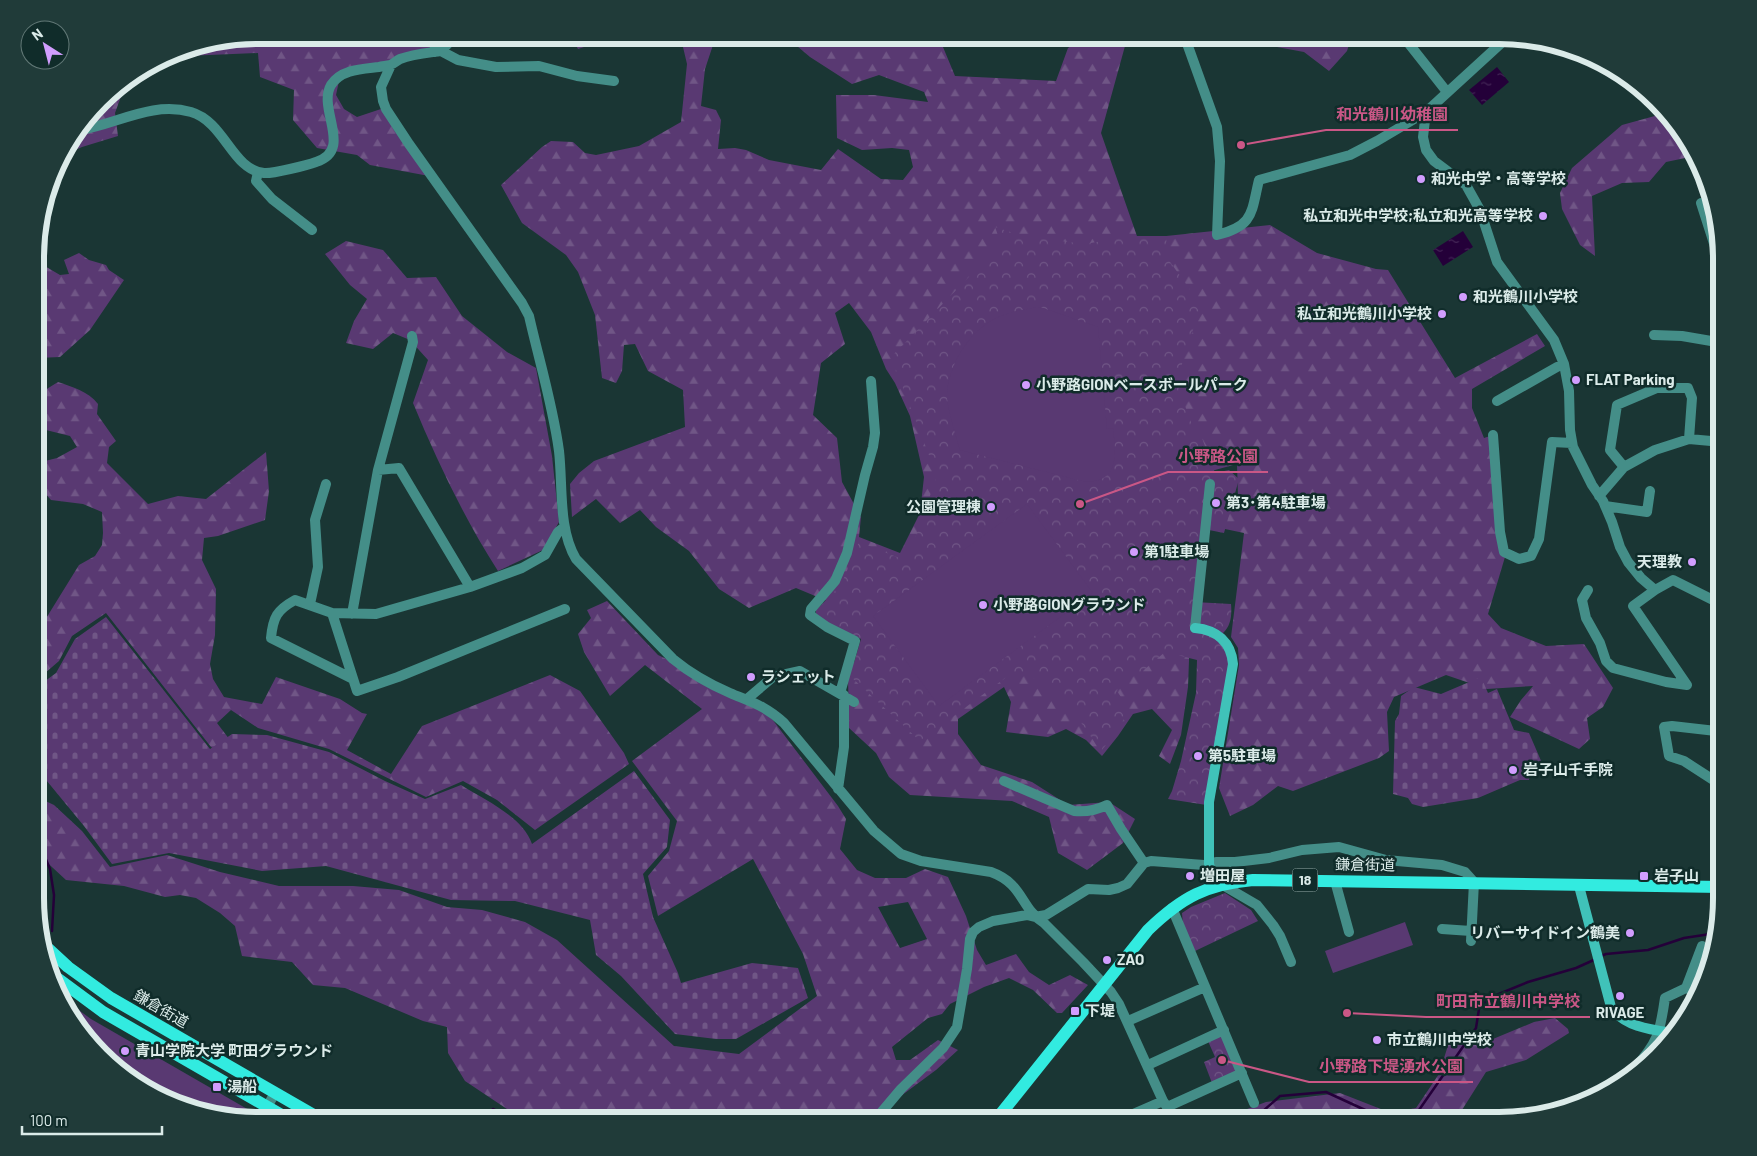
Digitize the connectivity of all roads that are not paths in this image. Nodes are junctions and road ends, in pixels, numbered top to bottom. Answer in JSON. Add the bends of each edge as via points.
{"nodes":[{"id":1,"x":436,"y":44,"type":"edge"},
{"id":2,"x":446,"y":44,"type":"edge"},
{"id":3,"x":1187,"y":44,"type":"edge"},
{"id":4,"x":1409,"y":44,"type":"edge"},
{"id":5,"x":1500,"y":44,"type":"edge"},
{"id":6,"x":438,"y":52,"type":"junction"},
{"id":7,"x":391,"y":65,"type":"junction"},
{"id":8,"x":614,"y":81,"type":"dead end"},
{"id":9,"x":1446,"y":92,"type":"junction"},
{"id":10,"x":1426,"y":112,"type":"junction"},
{"id":11,"x":87,"y":128,"type":"edge"},
{"id":12,"x":258,"y":172,"type":"junction"},
{"id":13,"x":1701,"y":203,"type":"dead end"},
{"id":14,"x":312,"y":230,"type":"dead end"},
{"id":15,"x":1712,"y":238,"type":"edge"},
{"id":16,"x":1654,"y":335,"type":"dead end"},
{"id":17,"x":412,"y":336,"type":"dead end"},
{"id":18,"x":1713,"y":341,"type":"edge"},
{"id":19,"x":1564,"y":364,"type":"junction"},
{"id":20,"x":871,"y":381,"type":"dead end"},
{"id":21,"x":1498,"y":401,"type":"dead end"},
{"id":22,"x":1493,"y":435,"type":"dead end"},
{"id":23,"x":1689,"y":439,"type":"junction"},
{"id":24,"x":1713,"y":441,"type":"edge"},
{"id":25,"x":1572,"y":443,"type":"junction"},
{"id":26,"x":1624,"y":467,"type":"junction"},
{"id":27,"x":378,"y":470,"type":"junction"},
{"id":28,"x":326,"y":484,"type":"dead end"},
{"id":29,"x":1210,"y":484,"type":"dead end"},
{"id":30,"x":1650,"y":492,"type":"dead end"},
{"id":31,"x":1599,"y":496,"type":"junction"},
{"id":32,"x":1605,"y":506,"type":"junction"},
{"id":33,"x":564,"y":527,"type":"junction"},
{"id":34,"x":470,"y":588,"type":"junction"},
{"id":35,"x":1588,"y":590,"type":"dead end"},
{"id":36,"x":1655,"y":590,"type":"junction"},
{"id":37,"x":1713,"y":599,"type":"edge"},
{"id":38,"x":310,"y":604,"type":"junction"},
{"id":39,"x":565,"y":609,"type":"dead end"},
{"id":40,"x":332,"y":613,"type":"junction"},
{"id":41,"x":352,"y":614,"type":"junction"},
{"id":42,"x":352,"y":679,"type":"junction"},
{"id":43,"x":842,"y":694,"type":"junction"},
{"id":44,"x":747,"y":699,"type":"junction"},
{"id":45,"x":854,"y":702,"type":"dead end"},
{"id":46,"x":1713,"y":732,"type":"edge"},
{"id":47,"x":1004,"y":781,"type":"dead end"},
{"id":48,"x":1713,"y":783,"type":"edge"},
{"id":49,"x":838,"y":789,"type":"junction"},
{"id":50,"x":1144,"y":863,"type":"junction"},
{"id":51,"x":1209,"y":864,"type":"junction"},
{"id":52,"x":1334,"y":881,"type":"junction"},
{"id":53,"x":1474,"y":882,"type":"junction"},
{"id":54,"x":1219,"y":885,"type":"junction"},
{"id":55,"x":1580,"y":886,"type":"junction"},
{"id":56,"x":1713,"y":887,"type":"edge"},
{"id":57,"x":1172,"y":908,"type":"junction"},
{"id":58,"x":1035,"y":917,"type":"junction"},
{"id":59,"x":1442,"y":929,"type":"dead end"},
{"id":60,"x":1349,"y":932,"type":"dead end"},
{"id":61,"x":1702,"y":946,"type":"dead end"},
{"id":62,"x":50,"y":951,"type":"edge"},
{"id":63,"x":1291,"y":962,"type":"dead end"},
{"id":64,"x":60,"y":980,"type":"edge"},
{"id":65,"x":1104,"y":985,"type":"junction"},
{"id":66,"x":1205,"y":987,"type":"junction"},
{"id":67,"x":1686,"y":988,"type":"junction"},
{"id":68,"x":1692,"y":991,"type":"edge"},
{"id":69,"x":1128,"y":1021,"type":"junction"},
{"id":70,"x":1224,"y":1030,"type":"junction"},
{"id":71,"x":1660,"y":1031,"type":"junction"},
{"id":72,"x":1666,"y":1032,"type":"edge"},
{"id":73,"x":1650,"y":1051,"type":"edge"},
{"id":74,"x":1148,"y":1065,"type":"junction"},
{"id":75,"x":1242,"y":1073,"type":"junction"},
{"id":76,"x":275,"y":1093,"type":"junction"},
{"id":77,"x":1163,"y":1100,"type":"junction"},
{"id":78,"x":1254,"y":1103,"type":"dead end"},
{"id":79,"x":267,"y":1107,"type":"junction"},
{"id":80,"x":264,"y":1112,"type":"edge"},
{"id":81,"x":276,"y":1112,"type":"edge"},
{"id":82,"x":308,"y":1112,"type":"edge"},
{"id":83,"x":882,"y":1112,"type":"edge"},
{"id":84,"x":1004,"y":1112,"type":"edge"},
{"id":85,"x":1137,"y":1112,"type":"edge"}],
"edges":[{"from":1,"to":6,"type":"street"},
{"from":2,"to":6,"type":"street"},
{"from":3,"to":10,"type":"street","via":[[1217,127],[1220,161],[1217,234],[1240,227],[1249,218],[1259,180],[1350,155]]},
{"from":4,"to":9,"type":"street"},
{"from":5,"to":9,"type":"street"},
{"from":6,"to":7,"type":"street","via":[[412,55]]},
{"from":6,"to":8,"type":"street","via":[[487,66],[539,66]]},
{"from":7,"to":12,"type":"street","via":[[347,72],[331,85],[327,98],[334,143],[325,158],[271,173]]},
{"from":7,"to":33,"type":"street","via":[[381,87],[386,109],[529,316],[558,450]]},
{"from":9,"to":10,"type":"street"},
{"from":10,"to":19,"type":"street","via":[[1423,137],[1426,150],[1434,161],[1466,185],[1480,210],[1497,262],[1554,340]]},
{"from":11,"to":12,"type":"street","via":[[138,113],[189,112],[209,121],[240,160]]},
{"from":12,"to":14,"type":"street","via":[[256,181],[272,199]]},
{"from":13,"to":15,"type":"street"},
{"from":16,"to":18,"type":"street"},
{"from":17,"to":27,"type":"street"},
{"from":19,"to":21,"type":"street"},
{"from":19,"to":25,"type":"street"},
{"from":20,"to":43,"type":"street","via":[[875,433],[847,553],[835,581],[811,609],[810,616],[826,628],[855,641]]},
{"from":22,"to":25,"type":"street","via":[[1504,552],[1519,559],[1530,556],[1539,539],[1552,442]]},
{"from":23,"to":24,"type":"street"},
{"from":23,"to":26,"type":"street","via":[[1655,450]]},
{"from":23,"to":26,"type":"street","via":[[1692,398],[1688,388],[1657,388],[1617,405],[1610,450]]},
{"from":25,"to":31,"type":"street"},
{"from":26,"to":31,"type":"street"},
{"from":27,"to":34,"type":"street","via":[[398,468]]},
{"from":27,"to":41,"type":"street"},
{"from":28,"to":38,"type":"street","via":[[315,520],[318,567]]},
{"from":29,"to":51,"type":"street","via":[[1195,628],[1219,636],[1230,650],[1233,664],[1209,802]]},
{"from":30,"to":32,"type":"street","via":[[1647,512]]},
{"from":31,"to":32,"type":"street"},
{"from":32,"to":36,"type":"street","via":[[1628,562]]},
{"from":33,"to":34,"type":"street","via":[[536,561]]},
{"from":33,"to":44,"type":"street","via":[[576,560],[673,659],[697,676]]},
{"from":34,"to":41,"type":"street","via":[[376,614]]},
{"from":35,"to":36,"type":"street","via":[[1582,600],[1586,618],[1607,663],[1613,668],[1666,682],[1687,684],[1633,606]]},
{"from":36,"to":37,"type":"street","via":[[1673,580]]},
{"from":38,"to":40,"type":"street"},
{"from":38,"to":42,"type":"street","via":[[295,600],[282,607],[272,625],[271,638]]},
{"from":39,"to":42,"type":"street","via":[[357,691]]},
{"from":40,"to":41,"type":"street"},
{"from":40,"to":42,"type":"street"},
{"from":43,"to":44,"type":"street","via":[[800,672],[773,677]]},
{"from":43,"to":45,"type":"street"},
{"from":43,"to":49,"type":"street","via":[[844,747]]},
{"from":44,"to":49,"type":"street","via":[[784,723]]},
{"from":46,"to":48,"type":"street","via":[[1664,727],[1669,756],[1684,761]]},
{"from":47,"to":50,"type":"street","via":[[1074,811],[1107,805]]},
{"from":49,"to":58,"type":"street","via":[[874,831],[901,854],[921,861],[1001,876],[1011,882]]},
{"from":50,"to":51,"type":"street"},
{"from":50,"to":58,"type":"street","via":[[1127,884],[1109,890],[1088,889],[1046,915]]},
{"from":51,"to":53,"type":"street","via":[[1339,847],[1386,860],[1442,865],[1465,872]]},
{"from":51,"to":54,"type":"street"},
{"from":52,"to":53,"type":"main road","name":"鎌倉街道","number":"18"},
{"from":52,"to":54,"type":"main road","name":"鎌倉街道","number":"18","via":[[1254,880]]},
{"from":52,"to":60,"type":"street"},
{"from":53,"to":55,"type":"main road","name":"鎌倉街道","number":"18"},
{"from":53,"to":59,"type":"street","via":[[1471,936]]},
{"from":54,"to":57,"type":"main road","name":"鎌倉街道","number":"18"},
{"from":54,"to":63,"type":"street","via":[[1257,905],[1280,936]]},
{"from":55,"to":56,"type":"main road","name":"鎌倉街道","number":"18"},
{"from":55,"to":71,"type":"street","via":[[1608,998],[1615,1014],[1633,1024]]},
{"from":57,"to":65,"type":"main road","name":"鎌倉街道","number":"18","via":[[1148,930]]},
{"from":57,"to":66,"type":"street"},
{"from":58,"to":65,"type":"street"},
{"from":58,"to":83,"type":"street","via":[[1027,915],[993,921],[973,932],[957,1027],[943,1048]]},
{"from":61,"to":67,"type":"street"},
{"from":62,"to":76,"type":"main road","name":"鎌倉街道","via":[[111,998]]},
{"from":64,"to":79,"type":"main road","via":[[103,1012]]},
{"from":65,"to":69,"type":"street"},
{"from":65,"to":84,"type":"main road","name":"鎌倉街道","number":"18"},
{"from":66,"to":69,"type":"street"},
{"from":66,"to":70,"type":"street"},
{"from":67,"to":68,"type":"street"},
{"from":67,"to":71,"type":"street","via":[[1665,998]]},
{"from":69,"to":74,"type":"street"},
{"from":70,"to":74,"type":"street"},
{"from":70,"to":75,"type":"street"},
{"from":71,"to":72,"type":"street"},
{"from":71,"to":73,"type":"street"},
{"from":74,"to":77,"type":"street"},
{"from":75,"to":77,"type":"street","via":[[1167,1107]]},
{"from":75,"to":78,"type":"street"},
{"from":76,"to":79,"type":"street"},
{"from":76,"to":82,"type":"main road","name":"鎌倉街道"},
{"from":77,"to":85,"type":"street"},
{"from":79,"to":80,"type":"street"},
{"from":79,"to":81,"type":"main road"}]}
